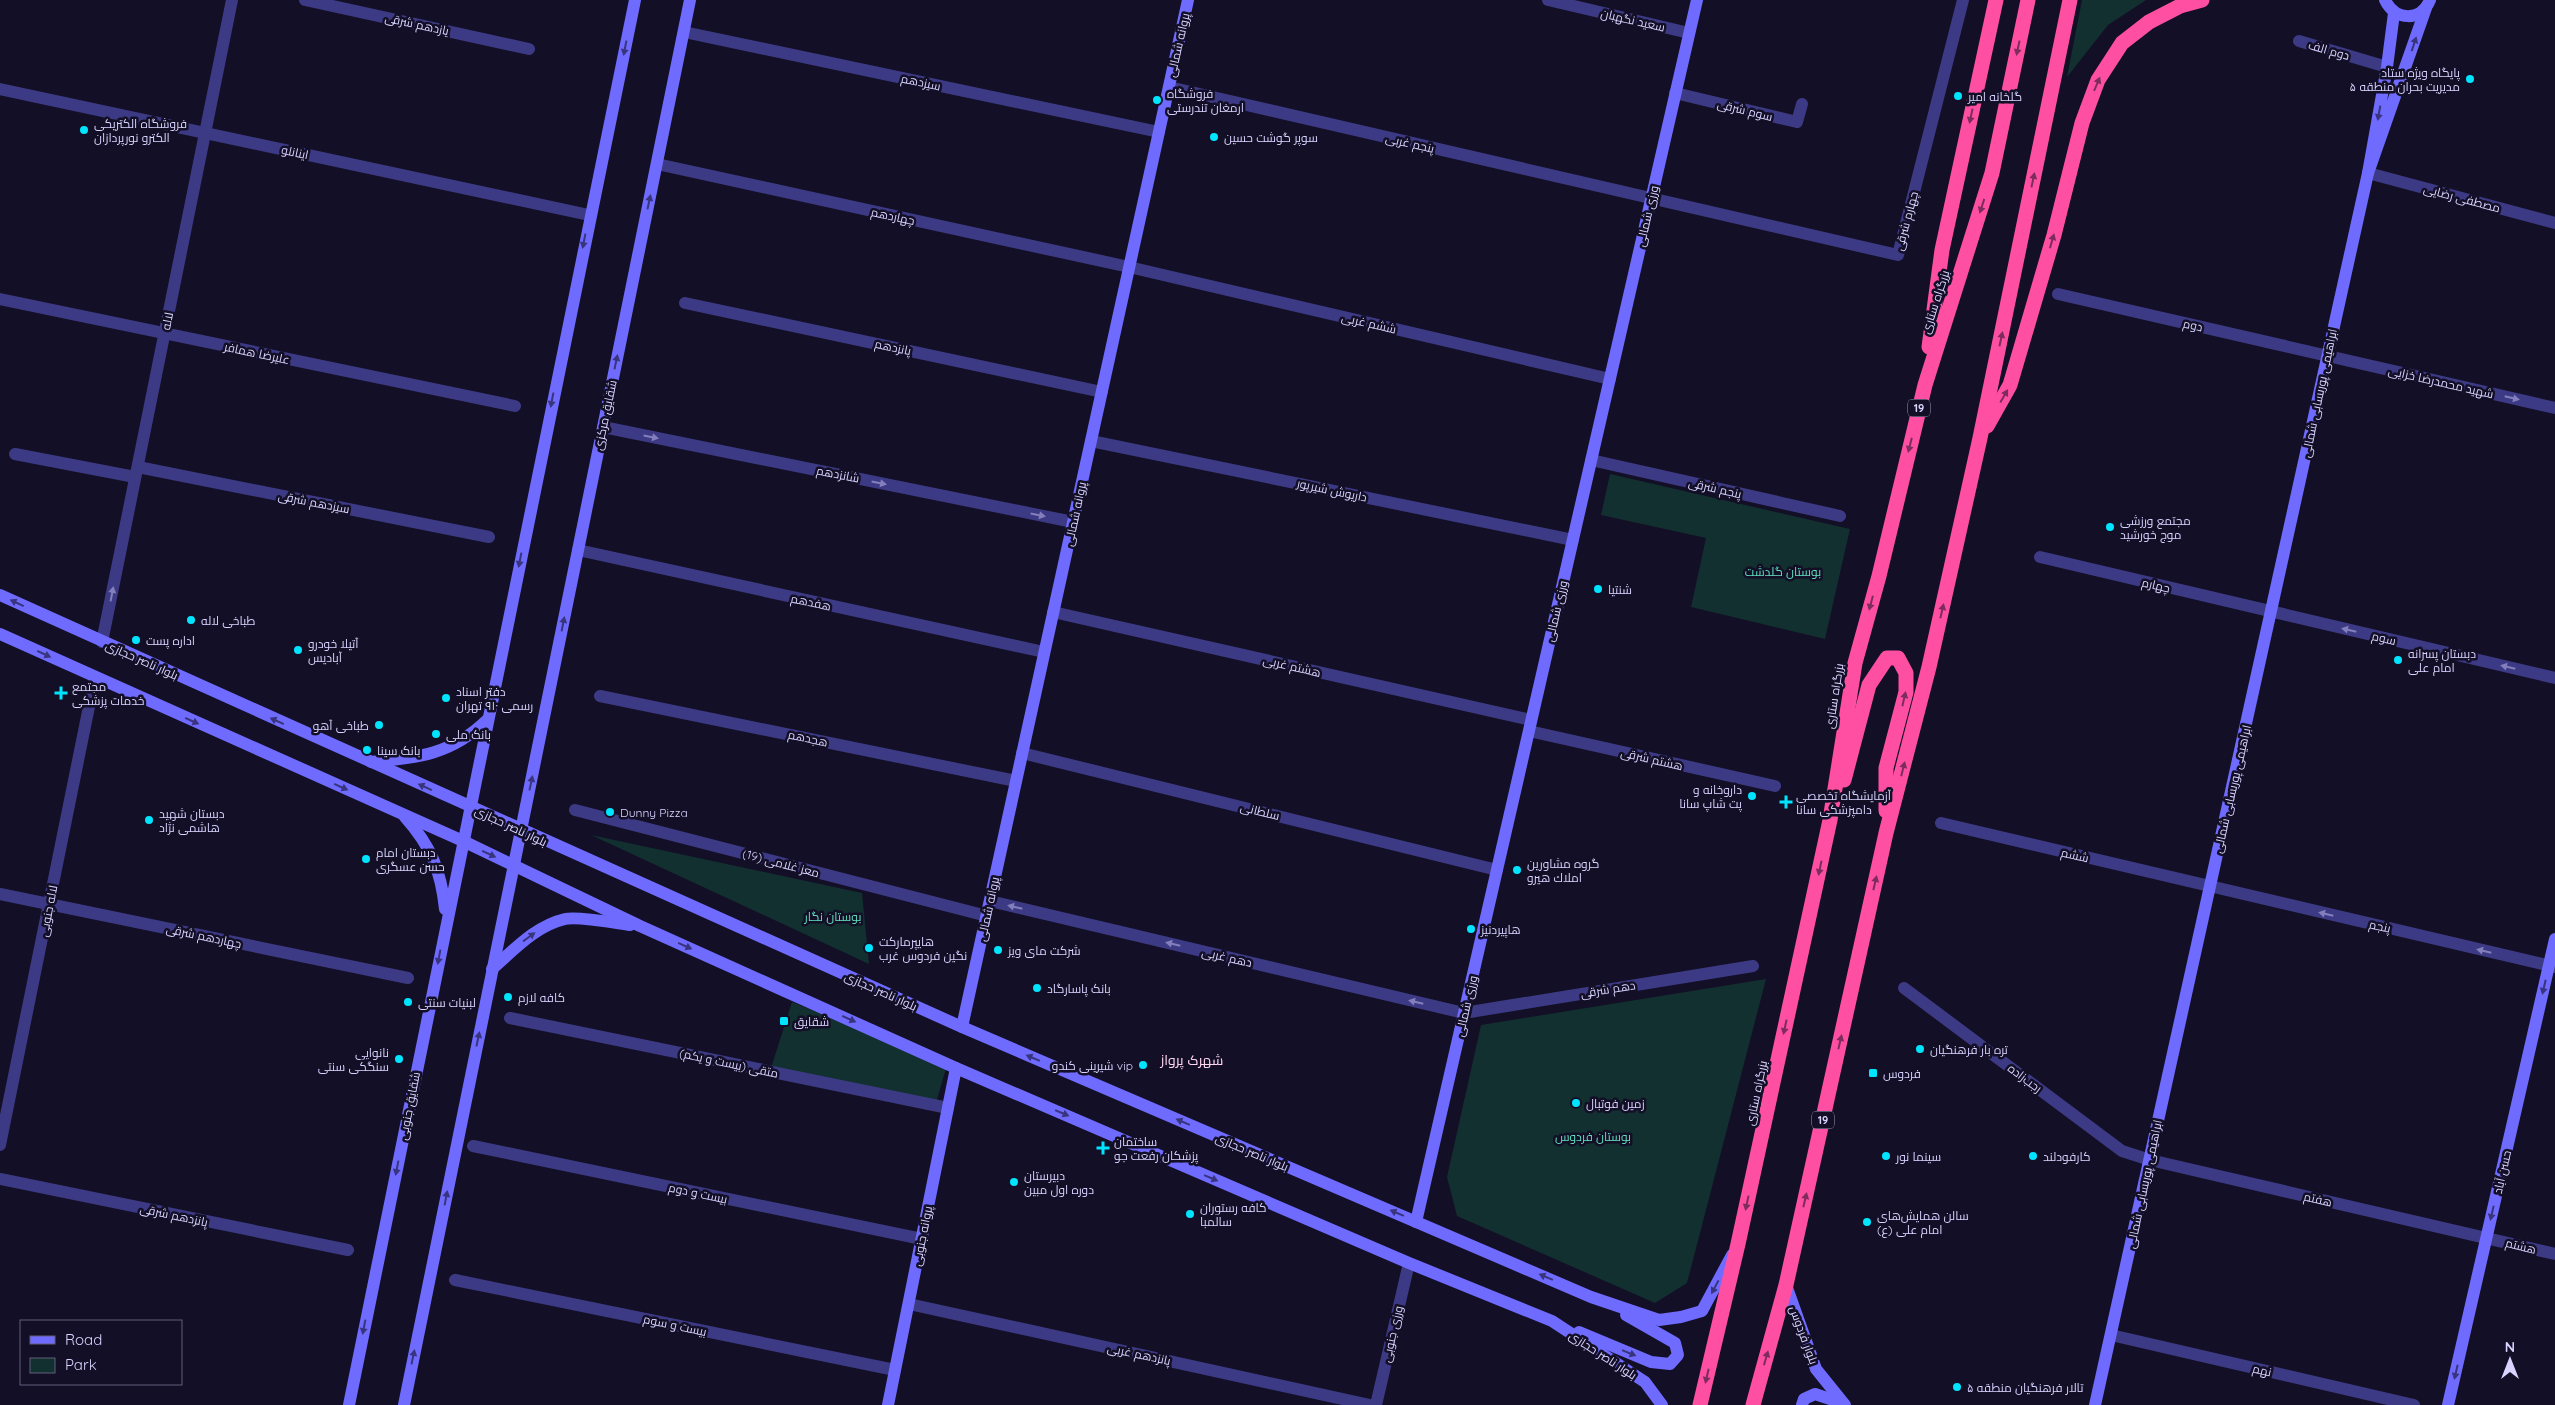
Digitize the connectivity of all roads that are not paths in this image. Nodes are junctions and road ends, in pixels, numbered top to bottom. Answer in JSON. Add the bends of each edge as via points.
{"nodes":[{"id":1,"x":232,"y":0,"type":"edge"},
{"id":2,"x":305,"y":0,"type":"edge"},
{"id":3,"x":635,"y":0,"type":"edge"},
{"id":4,"x":690,"y":0,"type":"edge"},
{"id":5,"x":1548,"y":0,"type":"edge"},
{"id":6,"x":1697,"y":0,"type":"edge"},
{"id":7,"x":1963,"y":0,"type":"edge"},
{"id":8,"x":1996,"y":0,"type":"edge"},
{"id":9,"x":2028,"y":0,"type":"edge"},
{"id":10,"x":2070,"y":0,"type":"edge"},
{"id":11,"x":2202,"y":0,"type":"edge"},
{"id":12,"x":2385,"y":0,"type":"edge"},
{"id":13,"x":1185,"y":1,"type":"edge"},
{"id":14,"x":2428,"y":4,"type":"edge"},
{"id":15,"x":2394,"y":13,"type":"junction"},
{"id":16,"x":684,"y":32,"type":"junction"},
{"id":17,"x":1689,"y":33,"type":"junction"},
{"id":18,"x":2299,"y":41,"type":"dead end"},
{"id":19,"x":529,"y":49,"type":"dead end"},
{"id":20,"x":2387,"y":67,"type":"junction"},
{"id":21,"x":1169,"y":87,"type":"junction"},
{"id":22,"x":0,"y":89,"type":"edge"},
{"id":23,"x":1675,"y":93,"type":"junction"},
{"id":24,"x":1802,"y":104,"type":"dead end"},
{"id":25,"x":1159,"y":132,"type":"junction"},
{"id":26,"x":205,"y":133,"type":"junction"},
{"id":27,"x":657,"y":164,"type":"junction"},
{"id":28,"x":2368,"y":173,"type":"junction"},
{"id":29,"x":1651,"y":198,"type":"junction"},
{"id":30,"x":589,"y":215,"type":"junction"},
{"id":31,"x":2555,"y":223,"type":"edge"},
{"id":32,"x":1129,"y":267,"type":"junction"},
{"id":33,"x":2058,"y":294,"type":"dead end"},
{"id":34,"x":0,"y":299,"type":"edge"},
{"id":35,"x":685,"y":303,"type":"dead end"},
{"id":36,"x":164,"y":334,"type":"junction"},
{"id":37,"x":2328,"y":356,"type":"junction"},
{"id":38,"x":1610,"y":379,"type":"junction"},
{"id":39,"x":1924,"y":385,"type":"junction"},
{"id":40,"x":1102,"y":392,"type":"junction"},
{"id":41,"x":515,"y":406,"type":"dead end"},
{"id":42,"x":2555,"y":408,"type":"edge"},
{"id":43,"x":603,"y":427,"type":"junction"},
{"id":44,"x":1980,"y":438,"type":"junction"},
{"id":45,"x":1091,"y":440,"type":"junction"},
{"id":46,"x":15,"y":454,"type":"dead end"},
{"id":47,"x":1591,"y":460,"type":"junction"},
{"id":48,"x":136,"y":472,"type":"junction"},
{"id":49,"x":1840,"y":516,"type":"dead end"},
{"id":50,"x":1073,"y":522,"type":"junction"},
{"id":51,"x":490,"y":537,"type":"dead end"},
{"id":52,"x":1573,"y":540,"type":"junction"},
{"id":53,"x":578,"y":550,"type":"junction"},
{"id":54,"x":2040,"y":557,"type":"dead end"},
{"id":55,"x":0,"y":595,"type":"edge"},
{"id":56,"x":1053,"y":612,"type":"junction"},
{"id":57,"x":2271,"y":612,"type":"junction"},
{"id":58,"x":0,"y":634,"type":"edge"},
{"id":59,"x":102,"y":642,"type":"junction"},
{"id":60,"x":1044,"y":652,"type":"junction"},
{"id":61,"x":95,"y":677,"type":"junction"},
{"id":62,"x":2555,"y":678,"type":"edge"},
{"id":63,"x":600,"y":696,"type":"dead end"},
{"id":64,"x":487,"y":720,"type":"junction"},
{"id":65,"x":1530,"y":725,"type":"junction"},
{"id":66,"x":1022,"y":754,"type":"junction"},
{"id":67,"x":369,"y":762,"type":"junction"},
{"id":68,"x":1016,"y":781,"type":"junction"},
{"id":69,"x":1775,"y":786,"type":"dead end"},
{"id":70,"x":470,"y":806,"type":"junction"},
{"id":71,"x":575,"y":810,"type":"dead end"},
{"id":72,"x":401,"y":814,"type":"junction"},
{"id":73,"x":1830,"y":820,"type":"junction"},
{"id":74,"x":1941,"y":823,"type":"dead end"},
{"id":75,"x":521,"y":831,"type":"junction"},
{"id":76,"x":1886,"y":833,"type":"junction"},
{"id":77,"x":463,"y":842,"type":"junction"},
{"id":78,"x":514,"y":865,"type":"junction"},
{"id":79,"x":1497,"y":870,"type":"junction"},
{"id":80,"x":2210,"y":886,"type":"junction"},
{"id":81,"x":0,"y":894,"type":"edge"},
{"id":82,"x":990,"y":901,"type":"junction"},
{"id":83,"x":49,"y":904,"type":"junction"},
{"id":84,"x":986,"y":916,"type":"junction"},
{"id":85,"x":446,"y":922,"type":"junction"},
{"id":86,"x":640,"y":926,"type":"junction"},
{"id":87,"x":2555,"y":939,"type":"edge"},
{"id":88,"x":1753,"y":966,"type":"dead end"},
{"id":89,"x":2552,"y":966,"type":"edge"},
{"id":90,"x":492,"y":969,"type":"junction"},
{"id":91,"x":408,"y":978,"type":"dead end"},
{"id":92,"x":1904,"y":988,"type":"dead end"},
{"id":93,"x":1464,"y":1013,"type":"junction"},
{"id":94,"x":510,"y":1018,"type":"dead end"},
{"id":95,"x":962,"y":1027,"type":"junction"},
{"id":96,"x":956,"y":1068,"type":"junction"},
{"id":97,"x":948,"y":1108,"type":"junction"},
{"id":98,"x":0,"y":1145,"type":"edge"},
{"id":99,"x":473,"y":1146,"type":"dead end"},
{"id":100,"x":2150,"y":1160,"type":"junction"},
{"id":101,"x":0,"y":1179,"type":"edge"},
{"id":102,"x":1416,"y":1222,"type":"junction"},
{"id":103,"x":2487,"y":1237,"type":"junction"},
{"id":104,"x":922,"y":1239,"type":"junction"},
{"id":105,"x":1738,"y":1244,"type":"junction"},
{"id":106,"x":348,"y":1250,"type":"dead end"},
{"id":107,"x":2555,"y":1254,"type":"edge"},
{"id":108,"x":1408,"y":1263,"type":"junction"},
{"id":109,"x":455,"y":1280,"type":"dead end"},
{"id":110,"x":1786,"y":1285,"type":"junction"},
{"id":111,"x":1591,"y":1296,"type":"junction"},
{"id":112,"x":908,"y":1304,"type":"junction"},
{"id":113,"x":1552,"y":1321,"type":"junction"},
{"id":114,"x":2111,"y":1335,"type":"junction"},
{"id":115,"x":895,"y":1370,"type":"junction"},
{"id":116,"x":349,"y":1405,"type":"edge"},
{"id":117,"x":404,"y":1405,"type":"edge"},
{"id":118,"x":888,"y":1405,"type":"edge"},
{"id":119,"x":1370,"y":1405,"type":"edge"},
{"id":120,"x":1376,"y":1405,"type":"edge"},
{"id":121,"x":1662,"y":1405,"type":"edge"},
{"id":122,"x":1700,"y":1405,"type":"edge"},
{"id":123,"x":1752,"y":1405,"type":"edge"},
{"id":124,"x":1802,"y":1405,"type":"edge"},
{"id":125,"x":1845,"y":1405,"type":"edge"},
{"id":126,"x":2095,"y":1405,"type":"edge"},
{"id":127,"x":2414,"y":1405,"type":"edge"},
{"id":128,"x":2448,"y":1405,"type":"edge"}],
"edges":[{"from":1,"to":26,"type":"street","name":"لاله"},
{"from":2,"to":19,"type":"street","name":"یازدهم شرقی"},
{"from":3,"to":30,"type":"main road","one_way":true},
{"from":4,"to":16,"type":"main road","name":"شقایق مرکزی"},
{"from":5,"to":17,"type":"street","name":"سعید نگهبان"},
{"from":6,"to":17,"type":"main road","name":"ورزی شمالی"},
{"from":7,"to":29,"type":"street","name":"چهارم شرقی","via":[[1898,255]]},
{"from":8,"to":39,"type":"highway","one_way":true,"via":[[1942,250]]},
{"from":9,"to":39,"type":"highway","name":"بزرگراه ستاری","number":"19","one_way":true,"via":[[1992,173]]},
{"from":44,"to":10,"type":"highway","number":"19","one_way":true},
{"from":44,"to":11,"type":"highway","one_way":true,"via":[[2010,385],[2054,235],[2082,123],[2098,80],[2122,43],[2149,22],[2180,6]]},
{"from":12,"to":15,"type":"main road"},
{"from":13,"to":21,"type":"main road","name":"پروانه شمالی"},
{"from":14,"to":15,"type":"main road","via":[[2421,13],[2407,17]]},
{"from":28,"to":14,"type":"main road","name":"ابراهیمی پوربسابی شمالی","one_way":true},
{"from":15,"to":20,"type":"main road","name":"ابراهیمی پوربسابی شمالی"},
{"from":16,"to":25,"type":"street","name":"سیزدهم"},
{"from":16,"to":27,"type":"main road","name":"شقایق مرکزی"},
{"from":17,"to":23,"type":"main road","name":"ورزی شمالی"},
{"from":18,"to":20,"type":"street","name":"دوم الف"},
{"from":20,"to":28,"type":"main road","name":"ابراهیمی پوربسابی شمالی","one_way":true},
{"from":21,"to":25,"type":"main road","name":"پروانه شمالی"},
{"from":21,"to":29,"type":"street","name":"پنجم غربی"},
{"from":22,"to":26,"type":"street","name":"اینانلو"},
{"from":23,"to":24,"type":"street","name":"سوم شرقی","via":[[1797,122]]},
{"from":23,"to":29,"type":"main road","name":"ورزی شمالی"},
{"from":25,"to":32,"type":"main road","name":"پروانه شمالی"},
{"from":26,"to":30,"type":"street","name":"اینانلو"},
{"from":26,"to":36,"type":"street","name":"لاله"},
{"from":27,"to":32,"type":"street","name":"چهاردهم"},
{"from":43,"to":27,"type":"main road","name":"شقایق مرکزی","one_way":true},
{"from":28,"to":31,"type":"street","name":"مصطفی رضایی"},
{"from":28,"to":37,"type":"main road","name":"ابراهیمی پوربسابی شمالی"},
{"from":29,"to":38,"type":"main road","name":"ورزی شمالی"},
{"from":30,"to":64,"type":"main road","one_way":true},
{"from":32,"to":38,"type":"street","name":"ششم غربی"},
{"from":32,"to":40,"type":"main road","name":"پروانه شمالی"},
{"from":33,"to":37,"type":"street","name":"دوم"},
{"from":34,"to":36,"type":"street","name":"علیرضا همافر"},
{"from":35,"to":40,"type":"street","name":"پانزدهم"},
{"from":36,"to":41,"type":"street","name":"علیرضا همافر"},
{"from":36,"to":48,"type":"street","name":"لاله"},
{"from":37,"to":42,"type":"street","name":"شهید محمدرضا خزایی","one_way":true},
{"from":37,"to":57,"type":"main road","name":"ابراهیمی پوربسابی شمالی"},
{"from":38,"to":47,"type":"main road","name":"ورزی شمالی"},
{"from":39,"to":73,"type":"highway","name":"بزرگراه ستاری","number":"19","one_way":true,"via":[[1855,663]]},
{"from":40,"to":45,"type":"main road","name":"پروانه شمالی"},
{"from":43,"to":50,"type":"street","name":"شانزدهم","one_way":true},
{"from":43,"to":53,"type":"main road","name":"شقایق مرکزی"},
{"from":76,"to":44,"type":"highway","number":"19","one_way":true,"via":[[1929,668]]},
{"from":45,"to":50,"type":"main road","name":"پروانه شمالی"},
{"from":45,"to":52,"type":"street","name":"داریوش شیرپور"},
{"from":46,"to":48,"type":"street","name":"سیزدهم شرقی"},
{"from":47,"to":49,"type":"street","name":"پنجم شرقی"},
{"from":47,"to":52,"type":"main road","name":"ورزی شمالی"},
{"from":48,"to":51,"type":"street","name":"سیزدهم شرقی"},
{"from":59,"to":48,"type":"street","name":"لاله","one_way":true},
{"from":50,"to":56,"type":"main road","name":"پروانه شمالی"},
{"from":52,"to":65,"type":"main road","name":"ورزی شمالی"},
{"from":53,"to":60,"type":"street","name":"هفدهم"},
{"from":75,"to":53,"type":"main road","name":"شقایق مرکزی","one_way":true},
{"from":54,"to":57,"type":"street","name":"چهارم"},
{"from":59,"to":55,"type":"main road","name":"بلوار ناصر حجازی","one_way":true},
{"from":56,"to":60,"type":"main road","name":"پروانه شمالی"},
{"from":56,"to":65,"type":"street","name":"هشتم غربی"},
{"from":62,"to":57,"type":"street","name":"سوم","one_way":true},
{"from":57,"to":80,"type":"main road","name":"ابراهیمی پوربسابی شمالی"},
{"from":58,"to":61,"type":"main road","name":"بلوار ناصر حجازی","one_way":true},
{"from":67,"to":59,"type":"main road","name":"بلوار ناصر حجازی","one_way":true},
{"from":60,"to":66,"type":"main road","name":"پروانه شمالی"},
{"from":61,"to":72,"type":"main road","name":"بلوار ناصر حجازی","one_way":true},
{"from":61,"to":83,"type":"street","name":"لاله جنوبی"},
{"from":63,"to":68,"type":"street","name":"هجدهم"},
{"from":64,"to":67,"type":"main road","via":[[473,734],[442,751]]},
{"from":64,"to":70,"type":"main road"},
{"from":65,"to":69,"type":"street","name":"هشتم شرقی"},
{"from":65,"to":79,"type":"main road","name":"ورزی شمالی"},
{"from":66,"to":68,"type":"main road","name":"پروانه شمالی"},
{"from":66,"to":79,"type":"street","name":"سلطانی"},
{"from":70,"to":67,"type":"main road","name":"بلوار ناصر حجازی","one_way":true},
{"from":68,"to":82,"type":"main road","name":"پروانه شمالی"},
{"from":70,"to":75,"type":"main road","name":"بلوار ناصر حجازی"},
{"from":70,"to":77,"type":"main road","name":"شقایق جنوبی"},
{"from":71,"to":84,"type":"street","name":"معز غلامی (19)"},
{"from":72,"to":77,"type":"main road","name":"بلوار ناصر حجازی"},
{"from":72,"to":85,"type":"main road","via":[[420,835],[437,866],[442,880]]},
{"from":76,"to":73,"type":"highway","one_way":true,"via":[[1886,768],[1906,692],[1906,673],[1898,658],[1887,658],[1869,685],[1851,758]]},
{"from":73,"to":105,"type":"highway","name":"بزرگراه ستاری","number":"19","one_way":true},
{"from":74,"to":80,"type":"street","name":"ششم"},
{"from":75,"to":78,"type":"main road"},
{"from":75,"to":95,"type":"main road","name":"بلوار ناصر حجازی"},
{"from":110,"to":76,"type":"highway","number":"19","one_way":true},
{"from":77,"to":78,"type":"main road","name":"بلوار ناصر حجازی","one_way":true},
{"from":77,"to":85,"type":"main road","name":"شقایق جنوبی"},
{"from":78,"to":86,"type":"main road","name":"بلوار ناصر حجازی"},
{"from":78,"to":90,"type":"main road"},
{"from":79,"to":93,"type":"main road","name":"ورزی شمالی"},
{"from":89,"to":80,"type":"street","name":"پنجم","one_way":true},
{"from":80,"to":100,"type":"main road","name":"ابراهیمی پوربسابی شمالی"},
{"from":81,"to":83,"type":"street","name":"چهاردهم شرقی"},
{"from":82,"to":84,"type":"main road","name":"پروانه شمالی"},
{"from":93,"to":82,"type":"street","name":"دهم غربی","one_way":true},
{"from":83,"to":91,"type":"street","name":"چهاردهم شرقی"},
{"from":83,"to":98,"type":"street","name":"لاله جنوبی"},
{"from":84,"to":95,"type":"main road","name":"پروانه شمالی"},
{"from":85,"to":116,"type":"main road","name":"شقایق جنوبی","one_way":true},
{"from":90,"to":86,"type":"main road","one_way":true,"via":[[540,929],[566,919]]},
{"from":86,"to":96,"type":"main road","name":"بلوار ناصر حجازی","one_way":true},
{"from":87,"to":89,"type":"main road","name":"حسن آباد"},
{"from":88,"to":93,"type":"street","name":"دهم شرقی"},
{"from":89,"to":103,"type":"main road","name":"حسن آباد","one_way":true},
{"from":117,"to":90,"type":"main road","one_way":true},
{"from":92,"to":100,"type":"street","name":"رجب‌زاده","via":[[2122,1151]]},
{"from":93,"to":102,"type":"main road","name":"ورزی شمالی"},
{"from":94,"to":97,"type":"street","name":"متقی (بیست و یکم)"},
{"from":102,"to":95,"type":"main road","name":"بلوار ناصر حجازی","one_way":true},
{"from":96,"to":97,"type":"main road","name":"پروانه جنوبی"},
{"from":96,"to":108,"type":"main road","name":"بلوار ناصر حجازی","one_way":true},
{"from":97,"to":104,"type":"main road","name":"پروانه جنوبی"},
{"from":99,"to":104,"type":"street","name":"بیست و دوم"},
{"from":100,"to":103,"type":"street","name":"هفتم"},
{"from":100,"to":114,"type":"main road","name":"ابراهیمی پوربسابی شمالی"},
{"from":101,"to":106,"type":"street","name":"پانزدهم شرقی"},
{"from":111,"to":102,"type":"main road","name":"بلوار ناصر حجازی","one_way":true},
{"from":103,"to":107,"type":"street","name":"هشتم"},
{"from":103,"to":128,"type":"main road","name":"حسن آباد","one_way":true},
{"from":104,"to":112,"type":"main road","name":"پروانه جنوبی"},
{"from":105,"to":111,"type":"main road","name":"بلوار ناصر حجازی","one_way":true,"via":[[1702,1311],[1681,1318],[1659,1320]]},
{"from":105,"to":122,"type":"highway","name":"بزرگراه ستاری","number":"19","one_way":true},
{"from":108,"to":113,"type":"main road","name":"بلوار ناصر حجازی"},
{"from":108,"to":120,"type":"street","name":"ورزی جنوبی"},
{"from":109,"to":115,"type":"street","name":"بیست و سوم"},
{"from":123,"to":110,"type":"highway","number":"19","one_way":true},
{"from":110,"to":125,"type":"main road","name":"بلوار فردوس","via":[[1816,1369]]},
{"from":113,"to":111,"type":"main road","one_way":true,"via":[[1651,1362],[1670,1364],[1675,1359],[1678,1354],[1675,1343]]},
{"from":112,"to":115,"type":"main road","name":"پروانه جنوبی"},
{"from":112,"to":119,"type":"street","name":"پانزدهم غربی"},
{"from":113,"to":121,"type":"main road","name":"بلوار ناصر حجازی","via":[[1645,1382]]},
{"from":114,"to":126,"type":"main road","name":"ابراهیمی پوربسابی شمالی"},
{"from":114,"to":127,"type":"street","name":"نهم"},
{"from":115,"to":118,"type":"main road","name":"پروانه جنوبی"},
{"from":124,"to":125,"type":"main road","via":[[1804,1399],[1815,1394]]}]}
